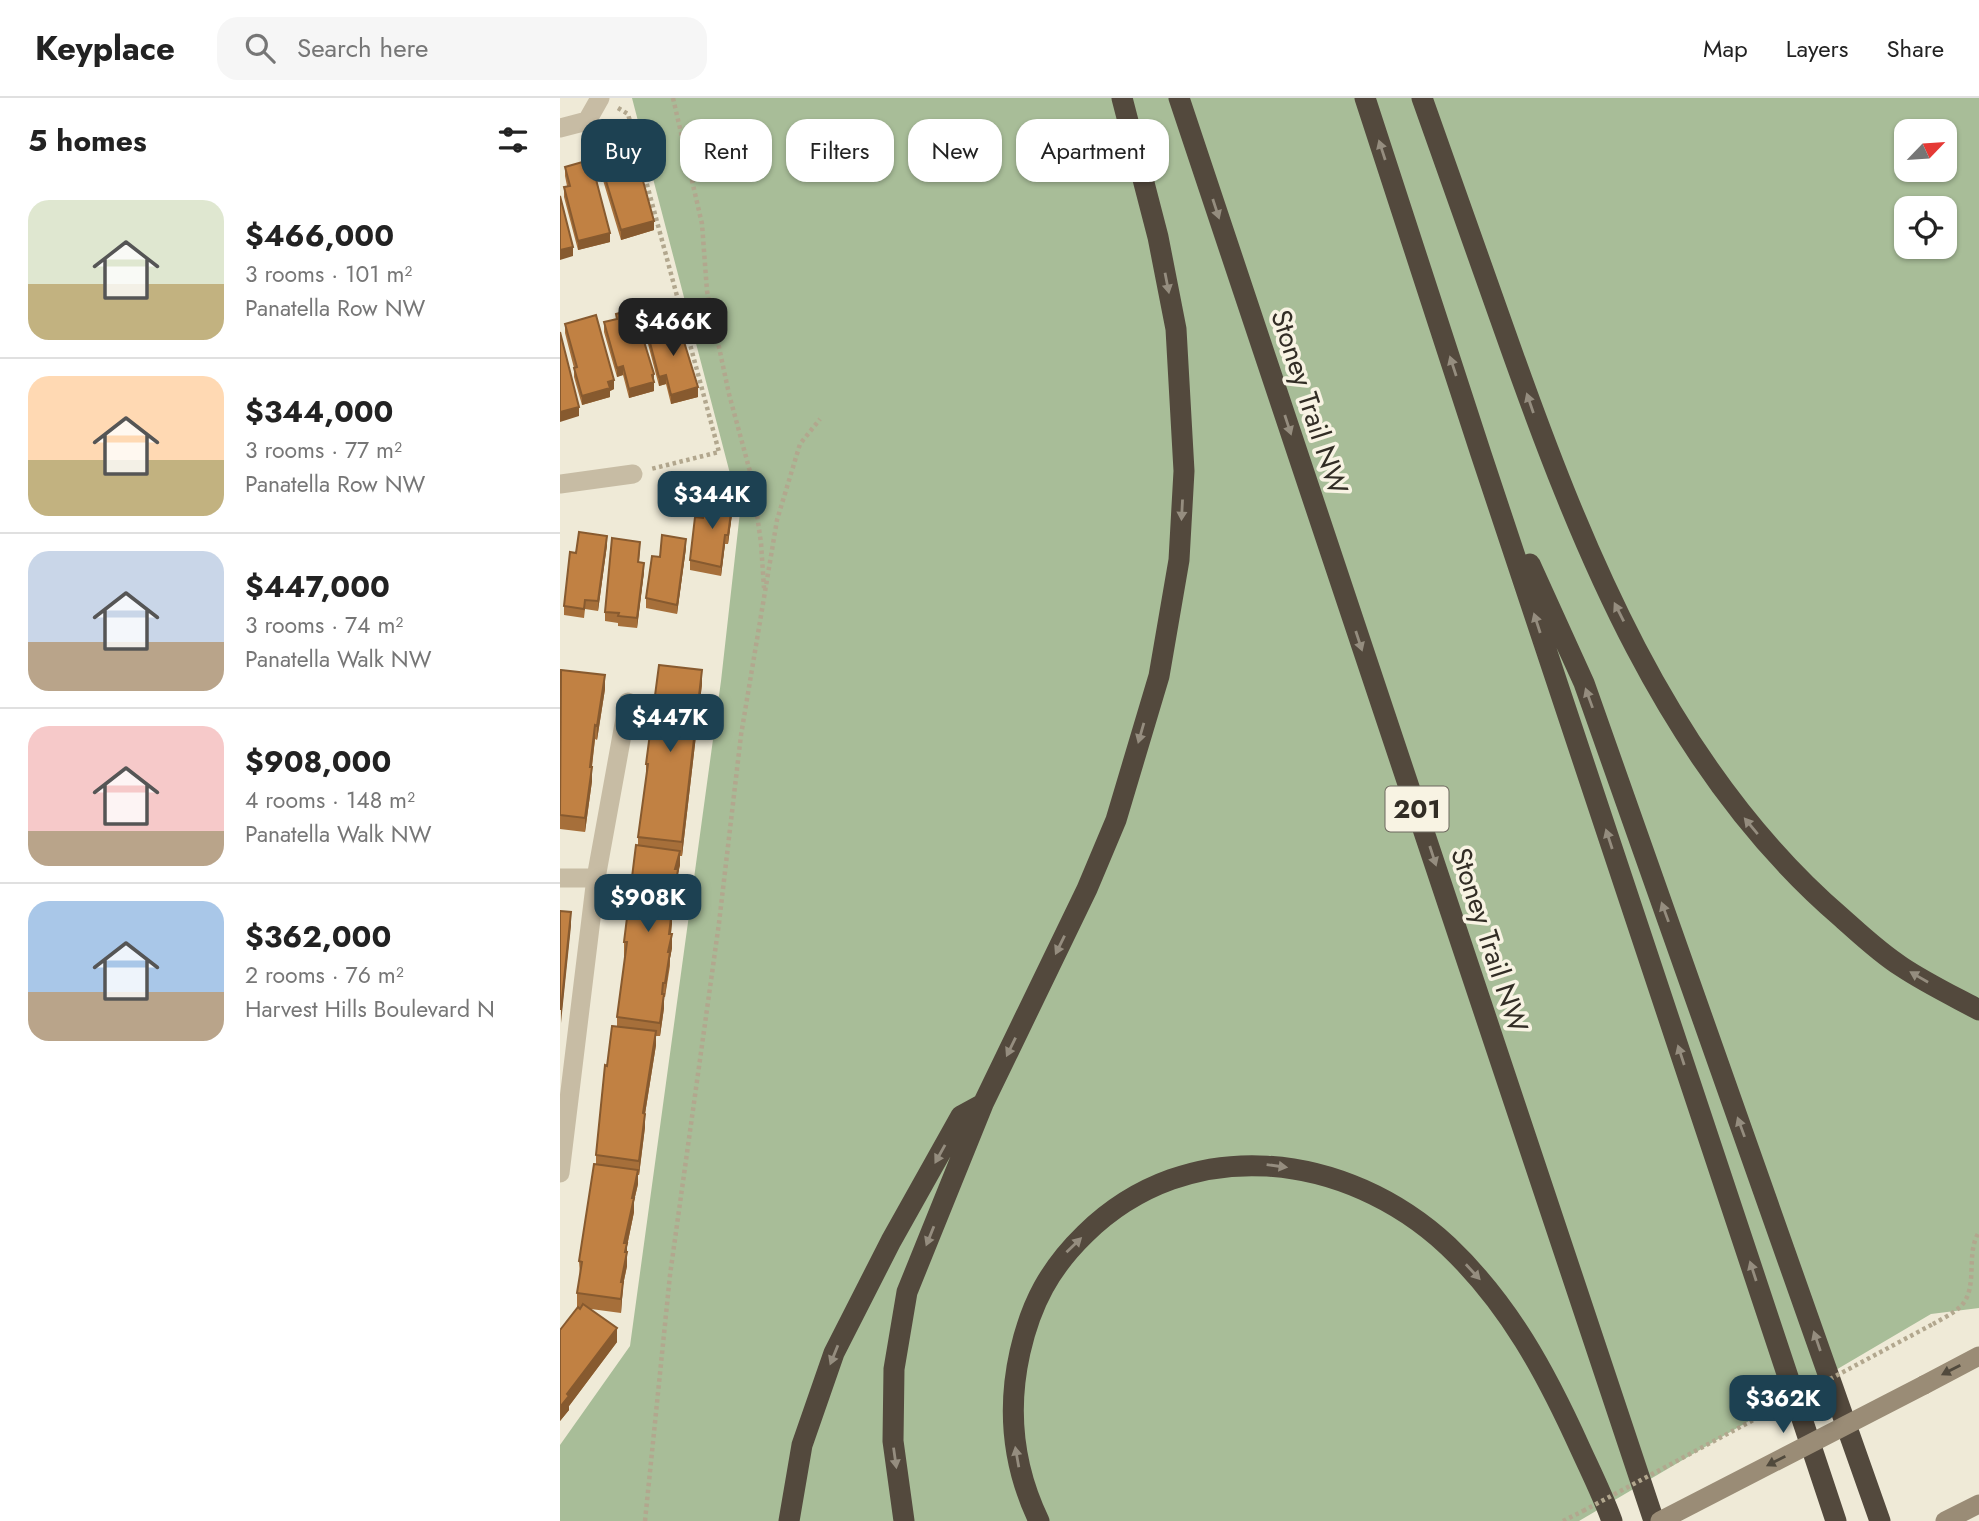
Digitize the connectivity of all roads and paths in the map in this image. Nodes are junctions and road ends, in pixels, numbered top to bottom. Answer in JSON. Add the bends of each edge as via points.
{"nodes":[{"id":1,"x":673,"y":98,"type":"edge"},
{"id":2,"x":1122,"y":98,"type":"edge"},
{"id":3,"x":1179,"y":98,"type":"edge"},
{"id":4,"x":1366,"y":98,"type":"edge"},
{"id":5,"x":1422,"y":98,"type":"edge"},
{"id":6,"x":601,"y":99,"type":"edge"},
{"id":7,"x":560,"y":128,"type":"edge"},
{"id":8,"x":820,"y":419,"type":"dead end"},
{"id":9,"x":1481,"y":454,"type":"junction"},
{"id":10,"x":634,"y":474,"type":"joint"},
{"id":11,"x":560,"y":484,"type":"edge"},
{"id":12,"x":764,"y":598,"type":"junction"},
{"id":13,"x":628,"y":702,"type":"dead end"},
{"id":14,"x":560,"y":878,"type":"edge"},
{"id":15,"x":596,"y":878,"type":"junction"},
{"id":16,"x":1979,"y":1010,"type":"edge"},
{"id":17,"x":983,"y":1104,"type":"junction"},
{"id":18,"x":560,"y":1173,"type":"edge"},
{"id":19,"x":1979,"y":1232,"type":"edge"},
{"id":20,"x":1979,"y":1356,"type":"edge"},
{"id":21,"x":1975,"y":1506,"type":"edge"},
{"id":22,"x":645,"y":1521,"type":"edge"},
{"id":23,"x":789,"y":1521,"type":"edge"},
{"id":24,"x":904,"y":1521,"type":"edge"},
{"id":25,"x":1040,"y":1521,"type":"edge"},
{"id":26,"x":1563,"y":1521,"type":"edge"},
{"id":27,"x":1612,"y":1521,"type":"edge"},
{"id":28,"x":1654,"y":1521,"type":"edge"},
{"id":29,"x":1660,"y":1521,"type":"edge"},
{"id":30,"x":1836,"y":1521,"type":"edge"},
{"id":31,"x":1880,"y":1521,"type":"edge"},
{"id":32,"x":1945,"y":1521,"type":"edge"}],
"edges":[{"from":1,"to":12,"type":"path","via":[[702,224],[707,292],[752,478]]},
{"from":2,"to":17,"type":"highway","one_way":true,"via":[[1176,329],[1184,471],[1179,560],[1159,676],[1115,820],[1087,889]]},
{"from":3,"to":28,"type":"highway","name":"Stoney Trail NW","number":"201","one_way":true},
{"from":9,"to":4,"type":"highway","one_way":true},
{"from":16,"to":5,"type":"highway","one_way":true,"via":[[1900,966],[1817,897],[1779,859],[1693,747],[1654,682],[1586,544],[1544,444]]},
{"from":6,"to":7,"type":"street","via":[[587,121]]},
{"from":6,"to":10,"type":"path","via":[[628,114],[719,452]]},
{"from":8,"to":12,"type":"path","via":[[800,444],[777,520]]},
{"from":30,"to":9,"type":"highway","one_way":true},
{"from":31,"to":9,"type":"highway","one_way":true,"via":[[1584,683]]},
{"from":10,"to":11,"type":"street"},
{"from":12,"to":22,"type":"path","via":[[741,735],[670,1275]]},
{"from":13,"to":15,"type":"street"},
{"from":14,"to":15,"type":"street"},
{"from":15,"to":18,"type":"street"},
{"from":17,"to":23,"type":"highway","one_way":true,"via":[[961,1116],[834,1353],[802,1445]]},
{"from":17,"to":24,"type":"highway","one_way":true,"via":[[907,1292],[894,1369],[893,1429]]},
{"from":19,"to":26,"type":"path","bridge":true,"via":[[1965,1301],[1933,1324]]},
{"from":20,"to":29,"type":"main road","one_way":true,"bridge":true},
{"from":21,"to":32,"type":"main road"},
{"from":25,"to":27,"type":"highway","one_way":true,"via":[[1020,1470],[1012,1408],[1026,1324],[1046,1282],[1063,1256],[1131,1197],[1168,1179],[1241,1164],[1272,1165],[1345,1182],[1379,1198],[1447,1245],[1516,1327],[1551,1383]]}]}
